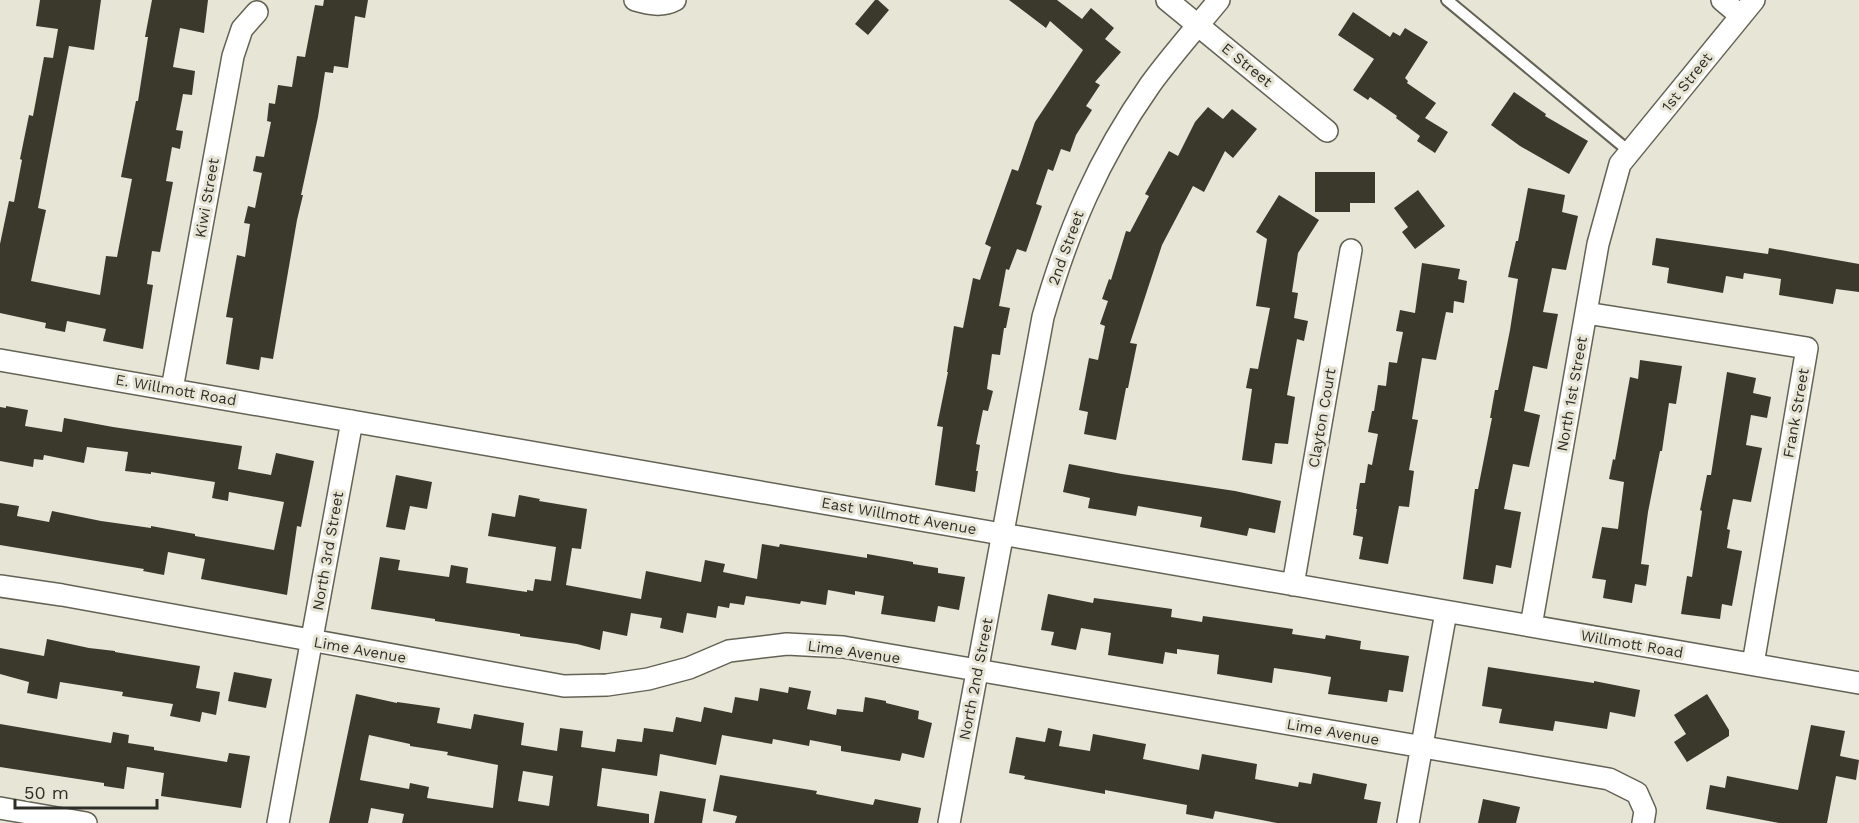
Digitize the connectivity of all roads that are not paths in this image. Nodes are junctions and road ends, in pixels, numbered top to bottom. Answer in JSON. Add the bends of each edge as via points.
{"nodes":[{"id":1,"x":675,"y":0,"type":"edge"},
{"id":2,"x":1167,"y":0,"type":"edge"},
{"id":3,"x":1219,"y":0,"type":"edge"},
{"id":4,"x":1447,"y":0,"type":"edge"},
{"id":5,"x":1722,"y":0,"type":"edge"},
{"id":6,"x":643,"y":2,"type":"edge"},
{"id":7,"x":1748,"y":8,"type":"edge"},
{"id":8,"x":257,"y":12,"type":"dead end"},
{"id":9,"x":1198,"y":26,"type":"junction"},
{"id":10,"x":1327,"y":131,"type":"dead end"},
{"id":11,"x":1625,"y":158,"type":"junction"},
{"id":12,"x":1351,"y":250,"type":"dead end"},
{"id":13,"x":1586,"y":313,"type":"junction"},
{"id":14,"x":0,"y":360,"type":"edge"},
{"id":15,"x":172,"y":389,"type":"junction"},
{"id":16,"x":352,"y":421,"type":"junction"},
{"id":17,"x":1002,"y":534,"type":"junction"},
{"id":18,"x":1293,"y":585,"type":"junction"},
{"id":19,"x":0,"y":586,"type":"edge"},
{"id":20,"x":1446,"y":612,"type":"junction"},
{"id":21,"x":1531,"y":626,"type":"junction"},
{"id":22,"x":312,"y":641,"type":"junction"},
{"id":23,"x":1752,"y":664,"type":"junction"},
{"id":24,"x":978,"y":670,"type":"junction"},
{"id":25,"x":1859,"y":683,"type":"edge"},
{"id":26,"x":1422,"y":747,"type":"junction"},
{"id":27,"x":0,"y":808,"type":"edge"},
{"id":28,"x":86,"y":823,"type":"edge"},
{"id":29,"x":278,"y":823,"type":"edge"},
{"id":30,"x":949,"y":823,"type":"edge"},
{"id":31,"x":1408,"y":823,"type":"edge"},
{"id":32,"x":1643,"y":823,"type":"edge"}],
"edges":[{"from":1,"to":6,"type":"street"},
{"from":2,"to":9,"type":"street","name":"E Street"},
{"from":3,"to":9,"type":"street","name":"2nd Street"},
{"from":4,"to":11,"type":"lane"},
{"from":5,"to":7,"type":"street"},
{"from":7,"to":11,"type":"street","name":"1st Street"},
{"from":8,"to":15,"type":"street","name":"Kiwi Street","via":[[242,29],[233,56]]},
{"from":9,"to":10,"type":"street","name":"E Street"},
{"from":9,"to":17,"type":"street","name":"2nd Street","via":[[1151,84],[1114,141],[1066,241],[1043,316]]},
{"from":11,"to":13,"type":"street","name":"North 1st Street","via":[[1598,244]]},
{"from":12,"to":18,"type":"street","name":"Clayton Court"},
{"from":13,"to":21,"type":"street","name":"North 1st Street"},
{"from":13,"to":23,"type":"street","name":"Frank Street","via":[[1807,348]]},
{"from":14,"to":15,"type":"street","name":"E. Willmott Road"},
{"from":15,"to":16,"type":"street","name":"E. Willmott Road"},
{"from":16,"to":17,"type":"street","name":"East Willmott Avenue"},
{"from":16,"to":22,"type":"street","name":"North 3rd Street"},
{"from":17,"to":18,"type":"street","name":"East Willmott Avenue"},
{"from":17,"to":24,"type":"street","name":"North 2nd Street"},
{"from":18,"to":20,"type":"street","name":"East Willmott Avenue"},
{"from":19,"to":22,"type":"street","name":"Lime Avenue"},
{"from":20,"to":21,"type":"street","name":"Willmott Road"},
{"from":20,"to":26,"type":"street"},
{"from":21,"to":23,"type":"street","name":"Willmott Road"},
{"from":22,"to":24,"type":"street","name":"Lime Avenue","via":[[564,686],[648,679],[729,651],[787,644],[843,647]]},
{"from":22,"to":29,"type":"street","name":"North 3rd Street"},
{"from":23,"to":25,"type":"street","name":"Willmott Road"},
{"from":24,"to":26,"type":"street","name":"Lime Avenue"},
{"from":24,"to":30,"type":"street","name":"North 2nd Street"},
{"from":26,"to":31,"type":"street"},
{"from":26,"to":32,"type":"street","name":"Lime Avenue","via":[[1609,779],[1637,793],[1645,811]]},
{"from":27,"to":28,"type":"street"}]}
